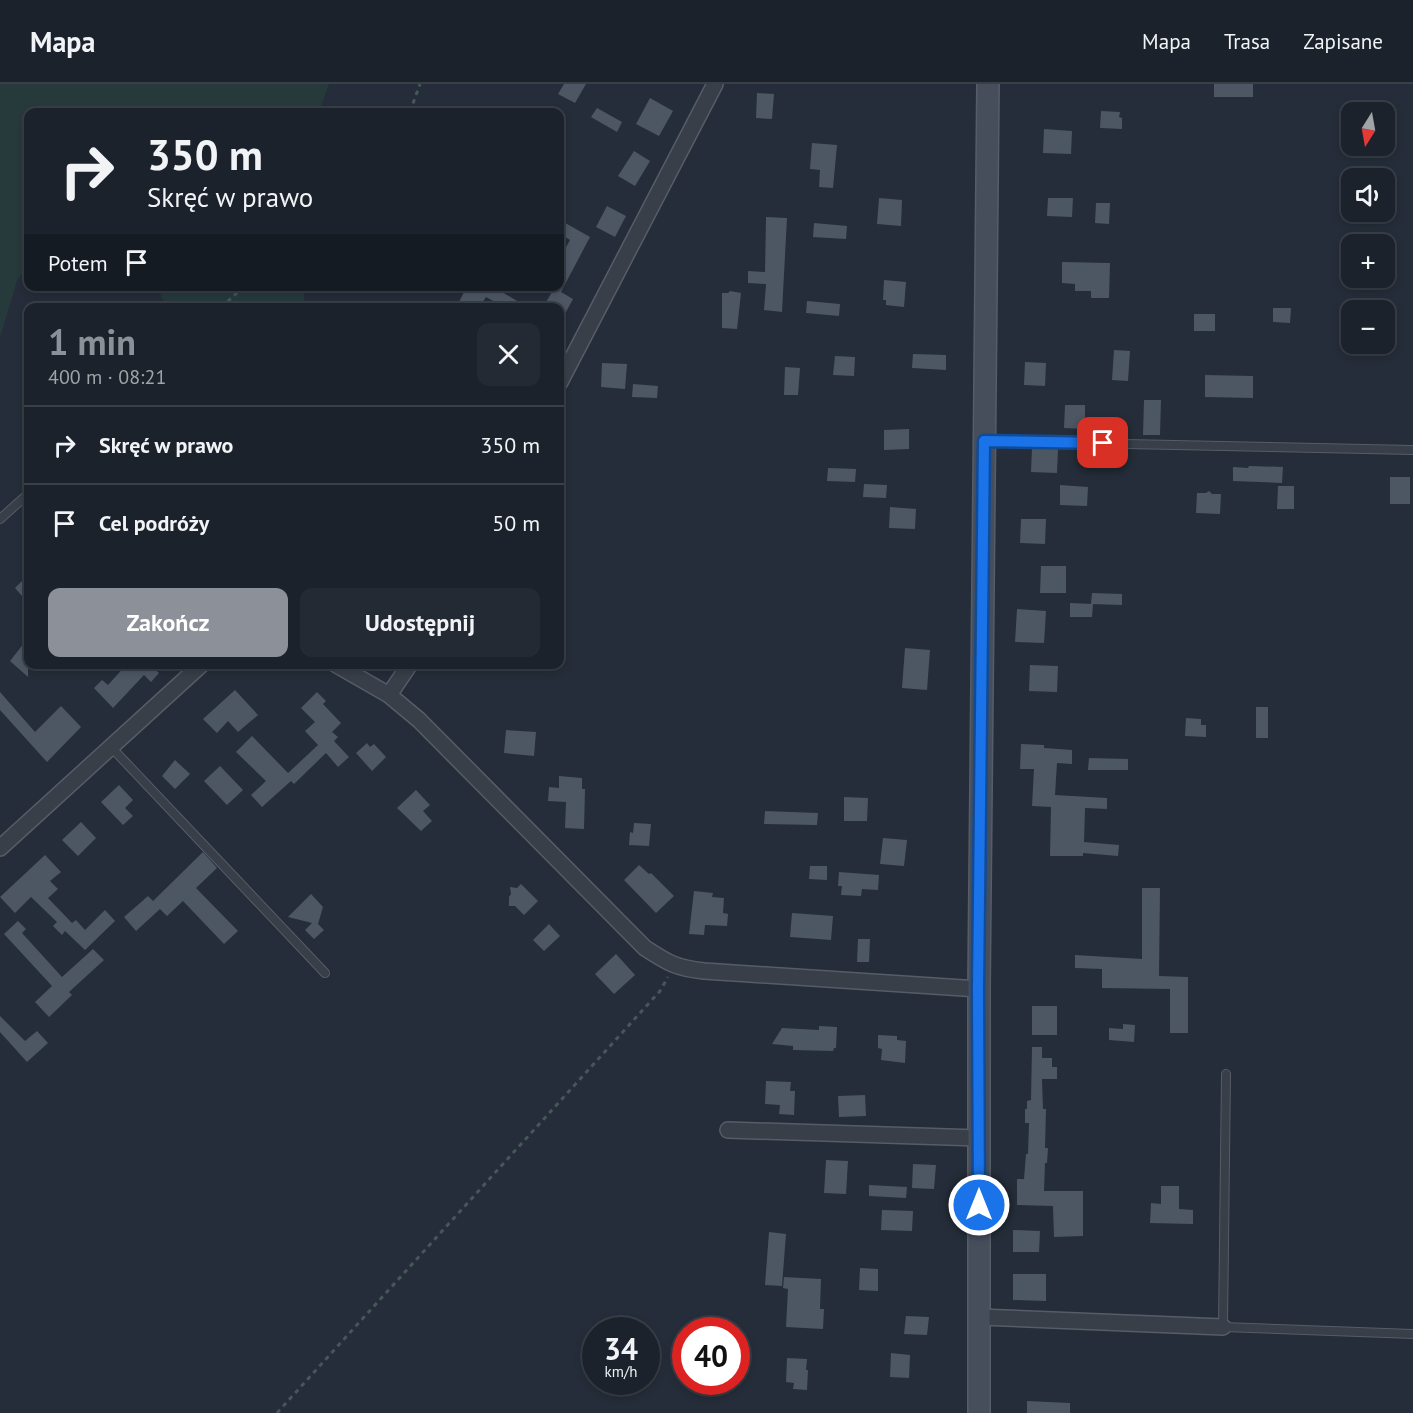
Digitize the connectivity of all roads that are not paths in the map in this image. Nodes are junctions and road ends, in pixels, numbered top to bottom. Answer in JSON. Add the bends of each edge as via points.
{"nodes":[{"id":1,"x":715,"y":84,"type":"edge"},
{"id":2,"x":988,"y":84,"type":"edge"},
{"id":3,"x":564,"y":374,"type":"edge"},
{"id":4,"x":984,"y":441,"type":"junction"},
{"id":5,"x":1413,"y":450,"type":"edge"},
{"id":6,"x":24,"y":498,"type":"edge"},
{"id":7,"x":0,"y":519,"type":"edge"},
{"id":8,"x":197,"y":669,"type":"edge"},
{"id":9,"x":344,"y":669,"type":"edge"},
{"id":10,"x":407,"y":669,"type":"edge"},
{"id":11,"x":389,"y":695,"type":"junction"},
{"id":12,"x":111,"y":747,"type":"junction"},
{"id":13,"x":0,"y":848,"type":"edge"},
{"id":14,"x":325,"y":973,"type":"dead end"},
{"id":15,"x":978,"y":989,"type":"junction"},
{"id":16,"x":1226,"y":1074,"type":"dead end"},
{"id":17,"x":728,"y":1130,"type":"dead end"},
{"id":18,"x":979,"y":1138,"type":"junction"},
{"id":19,"x":979,"y":1317,"type":"junction"},
{"id":20,"x":1223,"y":1327,"type":"junction"},
{"id":21,"x":1413,"y":1334,"type":"edge"},
{"id":22,"x":979,"y":1413,"type":"edge"}],
"edges":[{"from":1,"to":3,"type":"street"},
{"from":2,"to":4,"type":"street"},
{"from":4,"to":5,"type":"lane"},
{"from":4,"to":15,"type":"street"},
{"from":6,"to":7,"type":"lane"},
{"from":8,"to":12,"type":"street"},
{"from":9,"to":11,"type":"street"},
{"from":10,"to":11,"type":"street"},
{"from":11,"to":15,"type":"street","via":[[419,720],[645,948],[674,966]]},
{"from":12,"to":13,"type":"street"},
{"from":12,"to":14,"type":"lane"},
{"from":15,"to":18,"type":"street"},
{"from":16,"to":20,"type":"lane"},
{"from":17,"to":18,"type":"street"},
{"from":18,"to":19,"type":"street"},
{"from":19,"to":20,"type":"street"},
{"from":19,"to":22,"type":"street"},
{"from":20,"to":21,"type":"lane"}]}
